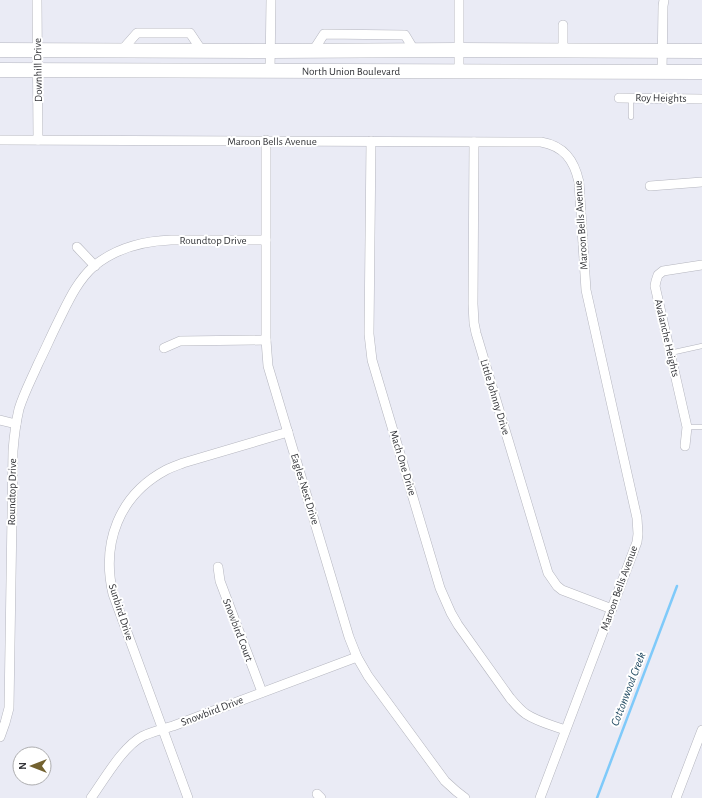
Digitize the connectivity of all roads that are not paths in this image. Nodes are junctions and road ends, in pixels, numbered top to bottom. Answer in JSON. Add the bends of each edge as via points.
{"nodes":[{"id":1,"x":37,"y":0,"type":"edge"},
{"id":2,"x":271,"y":0,"type":"edge"},
{"id":3,"x":459,"y":0,"type":"edge"},
{"id":4,"x":664,"y":0,"type":"edge"},
{"id":5,"x":563,"y":25,"type":"dead end"},
{"id":6,"x":0,"y":50,"type":"edge"},
{"id":7,"x":38,"y":50,"type":"junction"},
{"id":8,"x":459,"y":50,"type":"junction"},
{"id":9,"x":563,"y":50,"type":"junction"},
{"id":10,"x":662,"y":50,"type":"junction"},
{"id":11,"x":270,"y":51,"type":"junction"},
{"id":12,"x":702,"y":51,"type":"edge"},
{"id":13,"x":0,"y":70,"type":"edge"},
{"id":14,"x":38,"y":70,"type":"junction"},
{"id":15,"x":270,"y":71,"type":"junction"},
{"id":16,"x":459,"y":71,"type":"junction"},
{"id":17,"x":662,"y":72,"type":"junction"},
{"id":18,"x":702,"y":72,"type":"edge"},
{"id":19,"x":619,"y":98,"type":"dead end"},
{"id":20,"x":631,"y":98,"type":"junction"},
{"id":21,"x":702,"y":99,"type":"edge"},
{"id":22,"x":631,"y":117,"type":"dead end"},
{"id":23,"x":0,"y":140,"type":"edge"},
{"id":24,"x":38,"y":140,"type":"junction"},
{"id":25,"x":266,"y":140,"type":"junction"},
{"id":26,"x":371,"y":141,"type":"junction"},
{"id":27,"x":474,"y":142,"type":"junction"},
{"id":28,"x":702,"y":182,"type":"edge"},
{"id":29,"x":650,"y":186,"type":"dead end"},
{"id":30,"x":266,"y":240,"type":"junction"},
{"id":31,"x":78,"y":247,"type":"dead end"},
{"id":32,"x":702,"y":265,"type":"edge"},
{"id":33,"x":95,"y":266,"type":"junction"},
{"id":34,"x":266,"y":340,"type":"junction"},
{"id":35,"x":702,"y":346,"type":"edge"},
{"id":36,"x":164,"y":348,"type":"dead end"},
{"id":37,"x":670,"y":353,"type":"junction"},
{"id":38,"x":0,"y":420,"type":"edge"},
{"id":39,"x":16,"y":424,"type":"junction"},
{"id":40,"x":687,"y":427,"type":"junction"},
{"id":41,"x":702,"y":427,"type":"edge"},
{"id":42,"x":288,"y":432,"type":"junction"},
{"id":43,"x":685,"y":446,"type":"dead end"},
{"id":44,"x":218,"y":567,"type":"dead end"},
{"id":45,"x":612,"y":609,"type":"junction"},
{"id":46,"x":357,"y":657,"type":"junction"},
{"id":47,"x":262,"y":692,"type":"junction"},
{"id":48,"x":163,"y":729,"type":"junction"},
{"id":49,"x":566,"y":730,"type":"junction"},
{"id":50,"x":702,"y":730,"type":"edge"},
{"id":51,"x":0,"y":737,"type":"edge"},
{"id":52,"x":91,"y":798,"type":"edge"},
{"id":53,"x":188,"y":798,"type":"edge"},
{"id":54,"x":465,"y":798,"type":"edge"},
{"id":55,"x":540,"y":798,"type":"edge"},
{"id":56,"x":676,"y":798,"type":"edge"}],
"edges":[{"from":1,"to":7,"type":"street","name":"Downhill Drive"},
{"from":2,"to":11,"type":"street"},
{"from":3,"to":8,"type":"street"},
{"from":4,"to":10,"type":"street"},
{"from":5,"to":9,"type":"street"},
{"from":6,"to":7,"type":"main road","name":"North Union Boulevard"},
{"from":7,"to":11,"type":"main road","name":"North Union Boulevard"},
{"from":7,"to":14,"type":"street","name":"Downhill Drive"},
{"from":8,"to":9,"type":"main road","name":"North Union Boulevard"},
{"from":8,"to":11,"type":"main road","name":"North Union Boulevard"},
{"from":8,"to":16,"type":"street"},
{"from":9,"to":10,"type":"main road","name":"North Union Boulevard"},
{"from":10,"to":12,"type":"main road","name":"North Union Boulevard"},
{"from":10,"to":17,"type":"street"},
{"from":11,"to":15,"type":"street"},
{"from":13,"to":14,"type":"main road","name":"North Union Boulevard"},
{"from":14,"to":15,"type":"main road","name":"North Union Boulevard"},
{"from":14,"to":24,"type":"street","name":"Downhill Drive"},
{"from":15,"to":16,"type":"main road","name":"North Union Boulevard"},
{"from":16,"to":17,"type":"main road","name":"North Union Boulevard"},
{"from":17,"to":18,"type":"main road","name":"North Union Boulevard"},
{"from":19,"to":20,"type":"street","name":"Roy Heights"},
{"from":20,"to":21,"type":"street","name":"Roy Heights"},
{"from":20,"to":22,"type":"lane"},
{"from":23,"to":24,"type":"street","name":"Maroon Bells Avenue"},
{"from":24,"to":25,"type":"street","name":"Maroon Bells Avenue"},
{"from":25,"to":26,"type":"street","name":"Maroon Bells Avenue"},
{"from":25,"to":30,"type":"street","name":"Eagles Nest Drive"},
{"from":26,"to":27,"type":"street","name":"Maroon Bells Avenue"},
{"from":26,"to":49,"type":"street","name":"Mach One Drive","via":[[369,334],[372,360],[440,588],[458,625],[510,698],[526,714]]},
{"from":27,"to":45,"type":"street","name":"Little Johnny Drive","via":[[472,304],[476,333],[548,573],[562,590]]},
{"from":27,"to":45,"type":"street","name":"Maroon Bells Avenue","via":[[550,143],[567,154],[577,173],[587,294],[638,526],[637,542]]},
{"from":28,"to":29,"type":"street"},
{"from":30,"to":33,"type":"street","name":"Roundtop Drive","via":[[157,241],[132,246]]},
{"from":30,"to":34,"type":"street","name":"Eagles Nest Drive"},
{"from":31,"to":33,"type":"street"},
{"from":32,"to":37,"type":"street","name":"Avalanche Heights","via":[[664,271],[658,275],[655,286]]},
{"from":33,"to":39,"type":"street","name":"Roundtop Drive","via":[[69,300],[23,398]]},
{"from":34,"to":36,"type":"street","via":[[180,341]]},
{"from":34,"to":42,"type":"street","name":"Eagles Nest Drive","via":[[268,366]]},
{"from":35,"to":37,"type":"lane"},
{"from":37,"to":40,"type":"street","name":"Avalanche Heights"},
{"from":38,"to":39,"type":"street"},
{"from":39,"to":51,"type":"street","name":"Roundtop Drive","via":[[13,451],[9,708]]},
{"from":40,"to":41,"type":"lane"},
{"from":40,"to":43,"type":"street","name":"Avalanche Heights"},
{"from":42,"to":46,"type":"street","name":"Eagles Nest Drive"},
{"from":42,"to":48,"type":"street","name":"Sunbird Drive","via":[[183,463],[154,477],[130,500],[115,527],[109,570],[113,594]]},
{"from":44,"to":47,"type":"street","name":"Snowbird Court","via":[[220,581]]},
{"from":45,"to":49,"type":"street","name":"Maroon Bells Avenue"},
{"from":46,"to":47,"type":"street","name":"Snowbird Drive"},
{"from":46,"to":54,"type":"street","name":"Eagles Nest Drive","via":[[368,676],[445,781]]},
{"from":47,"to":48,"type":"street","name":"Snowbird Drive"},
{"from":48,"to":52,"type":"street","name":"Snowbird Drive","via":[[143,736],[126,749]]},
{"from":48,"to":53,"type":"street","name":"Sunbird Drive"},
{"from":49,"to":55,"type":"street","name":"Maroon Bells Avenue"},
{"from":50,"to":56,"type":"street"}]}
